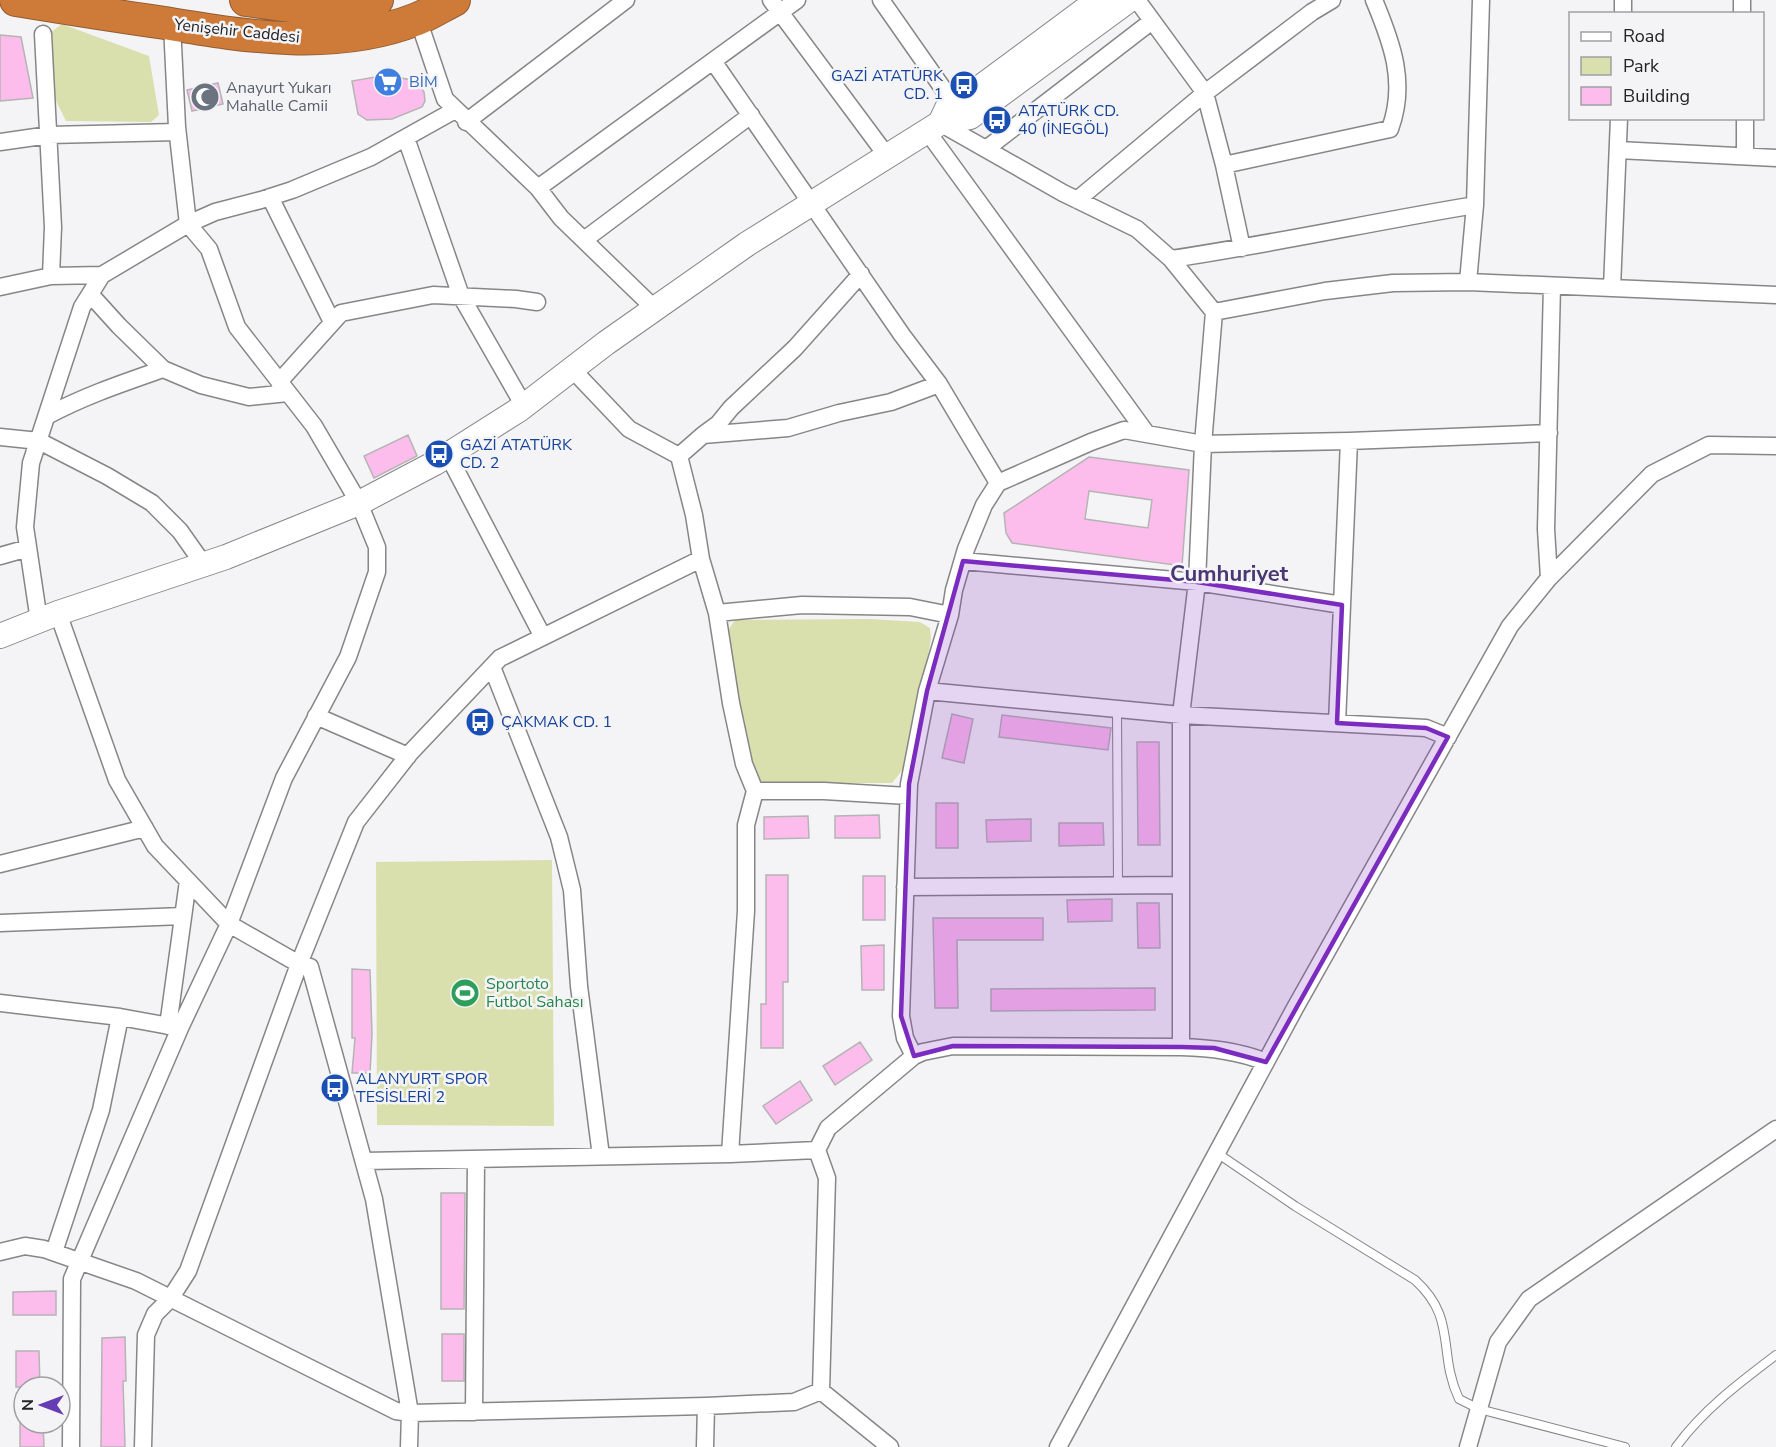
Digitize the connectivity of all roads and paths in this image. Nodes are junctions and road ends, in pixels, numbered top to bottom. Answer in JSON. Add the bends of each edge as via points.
{"nodes":[{"id":1,"x":16,"y":0,"type":"edge"},
{"id":2,"x":246,"y":0,"type":"edge"},
{"id":3,"x":377,"y":0,"type":"edge"},
{"id":4,"x":454,"y":0,"type":"edge"},
{"id":5,"x":626,"y":0,"type":"edge"},
{"id":6,"x":797,"y":0,"type":"edge"},
{"id":7,"x":881,"y":0,"type":"edge"},
{"id":8,"x":1098,"y":0,"type":"edge"},
{"id":9,"x":1129,"y":0,"type":"edge"},
{"id":10,"x":1137,"y":0,"type":"edge"},
{"id":11,"x":1332,"y":0,"type":"edge"},
{"id":12,"x":1374,"y":0,"type":"edge"},
{"id":13,"x":1481,"y":0,"type":"edge"},
{"id":14,"x":775,"y":6,"type":"edge"},
{"id":15,"x":418,"y":19,"type":"junction"},
{"id":16,"x":1152,"y":21,"type":"junction"},
{"id":17,"x":172,"y":25,"type":"junction"},
{"id":18,"x":43,"y":34,"type":"dead end"},
{"id":19,"x":713,"y":61,"type":"junction"},
{"id":20,"x":1205,"y":93,"type":"junction"},
{"id":21,"x":951,"y":100,"type":"junction"},
{"id":22,"x":751,"y":115,"type":"junction"},
{"id":23,"x":461,"y":116,"type":"junction"},
{"id":24,"x":1619,"y":120,"type":"edge"},
{"id":25,"x":1745,"y":120,"type":"edge"},
{"id":26,"x":933,"y":127,"type":"junction"},
{"id":27,"x":177,"y":132,"type":"junction"},
{"id":28,"x":49,"y":135,"type":"junction"},
{"id":29,"x":406,"y":138,"type":"junction"},
{"id":30,"x":0,"y":142,"type":"edge"},
{"id":31,"x":986,"y":149,"type":"junction"},
{"id":32,"x":1618,"y":150,"type":"junction"},
{"id":33,"x":887,"y":156,"type":"junction"},
{"id":34,"x":1745,"y":156,"type":"junction"},
{"id":35,"x":1776,"y":158,"type":"edge"},
{"id":36,"x":1224,"y":165,"type":"junction"},
{"id":37,"x":538,"y":188,"type":"junction"},
{"id":38,"x":270,"y":197,"type":"junction"},
{"id":39,"x":1077,"y":200,"type":"junction"},
{"id":40,"x":813,"y":203,"type":"junction"},
{"id":41,"x":1474,"y":205,"type":"junction"},
{"id":42,"x":188,"y":224,"type":"junction"},
{"id":43,"x":584,"y":240,"type":"junction"},
{"id":44,"x":1242,"y":248,"type":"junction"},
{"id":45,"x":1171,"y":259,"type":"junction"},
{"id":46,"x":102,"y":274,"type":"junction"},
{"id":47,"x":861,"y":274,"type":"junction"},
{"id":48,"x":51,"y":276,"type":"junction"},
{"id":49,"x":1468,"y":282,"type":"junction"},
{"id":50,"x":1552,"y":286,"type":"junction"},
{"id":51,"x":0,"y":287,"type":"edge"},
{"id":52,"x":1612,"y":288,"type":"junction"},
{"id":53,"x":90,"y":294,"type":"junction"},
{"id":54,"x":1776,"y":295,"type":"edge"},
{"id":55,"x":461,"y":296,"type":"junction"},
{"id":56,"x":537,"y":302,"type":"dead end"},
{"id":57,"x":655,"y":309,"type":"junction"},
{"id":58,"x":1214,"y":312,"type":"junction"},
{"id":59,"x":332,"y":322,"type":"junction"},
{"id":60,"x":163,"y":369,"type":"junction"},
{"id":61,"x":572,"y":369,"type":"junction"},
{"id":62,"x":939,"y":384,"type":"junction"},
{"id":63,"x":284,"y":388,"type":"junction"},
{"id":64,"x":524,"y":406,"type":"junction"},
{"id":65,"x":47,"y":416,"type":"junction"},
{"id":66,"x":1549,"y":433,"type":"junction"},
{"id":67,"x":1147,"y":434,"type":"junction"},
{"id":68,"x":703,"y":435,"type":"junction"},
{"id":69,"x":0,"y":437,"type":"edge"},
{"id":70,"x":39,"y":441,"type":"junction"},
{"id":71,"x":1349,"y":441,"type":"junction"},
{"id":72,"x":1203,"y":444,"type":"junction"},
{"id":73,"x":1776,"y":446,"type":"edge"},
{"id":74,"x":448,"y":455,"type":"junction"},
{"id":75,"x":679,"y":456,"type":"junction"},
{"id":76,"x":998,"y":483,"type":"junction"},
{"id":77,"x":359,"y":503,"type":"junction"},
{"id":78,"x":28,"y":548,"type":"junction"},
{"id":79,"x":0,"y":556,"type":"edge"},
{"id":80,"x":701,"y":559,"type":"junction"},
{"id":81,"x":963,"y":561,"type":"junction"},
{"id":82,"x":204,"y":565,"type":"junction"},
{"id":83,"x":1549,"y":578,"type":"junction"},
{"id":84,"x":1197,"y":582,"type":"junction"},
{"id":85,"x":1342,"y":605,"type":"junction"},
{"id":86,"x":717,"y":613,"type":"junction"},
{"id":87,"x":950,"y":615,"type":"junction"},
{"id":88,"x":48,"y":617,"type":"junction"},
{"id":89,"x":0,"y":636,"type":"edge"},
{"id":90,"x":543,"y":637,"type":"junction"},
{"id":91,"x":492,"y":667,"type":"junction"},
{"id":92,"x":927,"y":691,"type":"junction"},
{"id":93,"x":1117,"y":709,"type":"junction"},
{"id":94,"x":1181,"y":715,"type":"junction"},
{"id":95,"x":316,"y":716,"type":"junction"},
{"id":96,"x":1337,"y":723,"type":"junction"},
{"id":97,"x":1448,"y":736,"type":"junction"},
{"id":98,"x":408,"y":756,"type":"junction"},
{"id":99,"x":755,"y":791,"type":"junction"},
{"id":100,"x":908,"y":796,"type":"junction"},
{"id":101,"x":145,"y":828,"type":"junction"},
{"id":102,"x":0,"y":864,"type":"edge"},
{"id":103,"x":188,"y":881,"type":"junction"},
{"id":104,"x":1118,"y":884,"type":"junction"},
{"id":105,"x":1180,"y":885,"type":"junction"},
{"id":106,"x":905,"y":887,"type":"junction"},
{"id":107,"x":183,"y":916,"type":"junction"},
{"id":108,"x":0,"y":923,"type":"edge"},
{"id":109,"x":229,"y":924,"type":"junction"},
{"id":110,"x":299,"y":964,"type":"junction"},
{"id":111,"x":0,"y":1002,"type":"edge"},
{"id":112,"x":120,"y":1017,"type":"junction"},
{"id":113,"x":174,"y":1027,"type":"junction"},
{"id":114,"x":1181,"y":1047,"type":"junction"},
{"id":115,"x":914,"y":1056,"type":"junction"},
{"id":116,"x":1266,"y":1062,"type":"junction"},
{"id":117,"x":1776,"y":1129,"type":"edge"},
{"id":118,"x":817,"y":1149,"type":"junction"},
{"id":119,"x":1217,"y":1153,"type":"junction"},
{"id":120,"x":730,"y":1154,"type":"junction"},
{"id":121,"x":601,"y":1156,"type":"junction"},
{"id":122,"x":476,"y":1159,"type":"junction"},
{"id":123,"x":364,"y":1161,"type":"junction"},
{"id":124,"x":0,"y":1252,"type":"edge"},
{"id":125,"x":54,"y":1252,"type":"junction"},
{"id":126,"x":79,"y":1261,"type":"junction"},
{"id":127,"x":170,"y":1299,"type":"junction"},
{"id":128,"x":1776,"y":1355,"type":"edge"},
{"id":129,"x":821,"y":1391,"type":"junction"},
{"id":130,"x":706,"y":1406,"type":"junction"},
{"id":131,"x":1479,"y":1409,"type":"junction"},
{"id":132,"x":474,"y":1412,"type":"junction"},
{"id":133,"x":410,"y":1413,"type":"junction"},
{"id":134,"x":71,"y":1447,"type":"edge"},
{"id":135,"x":143,"y":1447,"type":"edge"},
{"id":136,"x":409,"y":1447,"type":"edge"},
{"id":137,"x":705,"y":1447,"type":"edge"},
{"id":138,"x":890,"y":1447,"type":"edge"},
{"id":139,"x":1058,"y":1447,"type":"edge"},
{"id":140,"x":1468,"y":1447,"type":"edge"},
{"id":141,"x":1625,"y":1447,"type":"edge"},
{"id":142,"x":1676,"y":1447,"type":"edge"}],
"edges":[{"from":1,"to":17,"type":"highway","name":"Yenişehir Caddesi"},
{"from":2,"to":3,"type":"highway","name":"Yenişehir Caddesi","via":[[305,8]]},
{"from":4,"to":15,"type":"highway","name":"Yenişehir Caddesi"},
{"from":5,"to":23,"type":"street"},
{"from":6,"to":14,"type":"street"},
{"from":7,"to":21,"type":"street"},
{"from":8,"to":21,"type":"street","via":[[974,92]]},
{"from":9,"to":26,"type":"street","via":[[970,117]]},
{"from":10,"to":16,"type":"street"},
{"from":11,"to":20,"type":"street"},
{"from":12,"to":36,"type":"street","via":[[1392,46],[1397,72],[1390,129]]},
{"from":13,"to":41,"type":"street"},
{"from":14,"to":19,"type":"street"},
{"from":14,"to":33,"type":"street"},
{"from":15,"to":17,"type":"highway","name":"Yenişehir Caddesi","via":[[328,38],[286,39]]},
{"from":15,"to":23,"type":"street","via":[[445,99]]},
{"from":16,"to":20,"type":"street"},
{"from":16,"to":31,"type":"street"},
{"from":17,"to":27,"type":"street"},
{"from":18,"to":28,"type":"street"},
{"from":19,"to":22,"type":"street"},
{"from":19,"to":37,"type":"street"},
{"from":20,"to":36,"type":"street"},
{"from":20,"to":39,"type":"street"},
{"from":21,"to":26,"type":"street"},
{"from":22,"to":40,"type":"street"},
{"from":22,"to":43,"type":"street"},
{"from":23,"to":29,"type":"street"},
{"from":23,"to":37,"type":"street"},
{"from":24,"to":32,"type":"street"},
{"from":25,"to":34,"type":"street"},
{"from":26,"to":31,"type":"street"},
{"from":26,"to":33,"type":"street"},
{"from":26,"to":67,"type":"street"},
{"from":27,"to":28,"type":"street"},
{"from":27,"to":42,"type":"street"},
{"from":28,"to":30,"type":"street"},
{"from":28,"to":48,"type":"street"},
{"from":29,"to":38,"type":"street","via":[[371,157]]},
{"from":29,"to":55,"type":"street"},
{"from":31,"to":39,"type":"street"},
{"from":32,"to":34,"type":"street"},
{"from":32,"to":52,"type":"street"},
{"from":33,"to":40,"type":"street"},
{"from":34,"to":35,"type":"street"},
{"from":36,"to":44,"type":"street"},
{"from":37,"to":43,"type":"street"},
{"from":38,"to":42,"type":"street"},
{"from":38,"to":59,"type":"street"},
{"from":39,"to":45,"type":"street","via":[[1137,229]]},
{"from":40,"to":47,"type":"street"},
{"from":40,"to":57,"type":"street"},
{"from":41,"to":44,"type":"street"},
{"from":41,"to":49,"type":"street"},
{"from":42,"to":46,"type":"street"},
{"from":42,"to":63,"type":"street","via":[[209,249],[237,327]]},
{"from":43,"to":57,"type":"street"},
{"from":44,"to":45,"type":"street"},
{"from":45,"to":58,"type":"street"},
{"from":46,"to":48,"type":"street"},
{"from":46,"to":53,"type":"street"},
{"from":47,"to":62,"type":"street"},
{"from":47,"to":68,"type":"street","via":[[795,348]]},
{"from":48,"to":51,"type":"street"},
{"from":49,"to":50,"type":"street"},
{"from":49,"to":58,"type":"street","via":[[1393,283],[1325,291]]},
{"from":50,"to":52,"type":"street"},
{"from":50,"to":66,"type":"street"},
{"from":52,"to":54,"type":"street"},
{"from":53,"to":60,"type":"street"},
{"from":53,"to":65,"type":"street","via":[[82,307]]},
{"from":55,"to":56,"type":"street"},
{"from":55,"to":59,"type":"street","via":[[433,295],[341,313]]},
{"from":55,"to":64,"type":"street"},
{"from":57,"to":61,"type":"street"},
{"from":58,"to":72,"type":"street"},
{"from":59,"to":63,"type":"street"},
{"from":60,"to":63,"type":"street","via":[[201,385],[249,397]]},
{"from":60,"to":65,"type":"street","via":[[113,386]]},
{"from":61,"to":64,"type":"street"},
{"from":61,"to":75,"type":"street","via":[[629,429]]},
{"from":62,"to":68,"type":"street","via":[[891,402],[788,428]]},
{"from":62,"to":76,"type":"street"},
{"from":63,"to":77,"type":"street","via":[[314,426]]},
{"from":64,"to":74,"type":"street"},
{"from":65,"to":70,"type":"street"},
{"from":66,"to":71,"type":"street"},
{"from":66,"to":83,"type":"street"},
{"from":67,"to":72,"type":"street"},
{"from":67,"to":76,"type":"street","via":[[1124,430]]},
{"from":68,"to":75,"type":"street"},
{"from":69,"to":70,"type":"street"},
{"from":70,"to":78,"type":"street","via":[[31,463],[25,527]]},
{"from":70,"to":82,"type":"street","via":[[152,503],[180,531]]},
{"from":71,"to":72,"type":"street"},
{"from":71,"to":85,"type":"street"},
{"from":72,"to":84,"type":"street"},
{"from":73,"to":83,"type":"street","via":[[1709,445],[1652,474]]},
{"from":74,"to":77,"type":"street"},
{"from":74,"to":90,"type":"street"},
{"from":75,"to":80,"type":"street"},
{"from":76,"to":81,"type":"street","via":[[984,505]]},
{"from":77,"to":82,"type":"street"},
{"from":77,"to":95,"type":"street","via":[[377,547],[377,572],[348,657]]},
{"from":78,"to":79,"type":"street"},
{"from":78,"to":88,"type":"street"},
{"from":80,"to":86,"type":"street"},
{"from":80,"to":90,"type":"street"},
{"from":81,"to":84,"type":"street"},
{"from":81,"to":87,"type":"street"},
{"from":82,"to":88,"type":"street"},
{"from":83,"to":97,"type":"street","via":[[1510,626]]},
{"from":84,"to":85,"type":"street"},
{"from":84,"to":94,"type":"street"},
{"from":85,"to":96,"type":"street"},
{"from":86,"to":87,"type":"street","via":[[802,605],[910,607]]},
{"from":86,"to":99,"type":"street","via":[[731,703]]},
{"from":87,"to":92,"type":"street"},
{"from":88,"to":89,"type":"street"},
{"from":88,"to":101,"type":"street","via":[[117,780]]},
{"from":90,"to":91,"type":"street","via":[[500,658]]},
{"from":91,"to":98,"type":"street"},
{"from":91,"to":121,"type":"street","via":[[559,837],[572,890],[579,986]]},
{"from":92,"to":93,"type":"street"},
{"from":92,"to":100,"type":"street"},
{"from":93,"to":94,"type":"street"},
{"from":93,"to":104,"type":"lane"},
{"from":94,"to":96,"type":"street"},
{"from":94,"to":105,"type":"street"},
{"from":95,"to":98,"type":"street"},
{"from":95,"to":109,"type":"street","via":[[284,778]]},
{"from":96,"to":97,"type":"street","via":[[1426,728]]},
{"from":97,"to":116,"type":"street"},
{"from":98,"to":110,"type":"street","via":[[356,822]]},
{"from":99,"to":100,"type":"street"},
{"from":99,"to":120,"type":"street","via":[[746,825],[746,911]]},
{"from":100,"to":106,"type":"street"},
{"from":101,"to":102,"type":"street"},
{"from":101,"to":103,"type":"street","via":[[155,846]]},
{"from":103,"to":107,"type":"street"},
{"from":103,"to":109,"type":"street"},
{"from":104,"to":105,"type":"street"},
{"from":104,"to":106,"type":"street"},
{"from":105,"to":114,"type":"street"},
{"from":106,"to":115,"type":"street","via":[[901,1016]]},
{"from":107,"to":108,"type":"street"},
{"from":107,"to":113,"type":"street"},
{"from":109,"to":110,"type":"street"},
{"from":109,"to":113,"type":"street"},
{"from":110,"to":123,"type":"street","via":[[310,967]]},
{"from":110,"to":127,"type":"street","via":[[205,1228],[188,1271]]},
{"from":111,"to":112,"type":"street"},
{"from":112,"to":113,"type":"street"},
{"from":112,"to":125,"type":"street","via":[[101,1110]]},
{"from":113,"to":126,"type":"street"},
{"from":114,"to":115,"type":"street","via":[[953,1046]]},
{"from":114,"to":116,"type":"street","via":[[1214,1048]]},
{"from":115,"to":118,"type":"street","via":[[828,1128]]},
{"from":116,"to":119,"type":"street"},
{"from":117,"to":131,"type":"street","via":[[1529,1299],[1498,1342]]},
{"from":118,"to":120,"type":"street"},
{"from":118,"to":129,"type":"street","via":[[826,1178]]},
{"from":119,"to":131,"type":"lane","via":[[1425,1289],[1442,1320],[1453,1386],[1459,1399]]},
{"from":119,"to":139,"type":"street"},
{"from":120,"to":121,"type":"street"},
{"from":121,"to":122,"type":"street"},
{"from":122,"to":123,"type":"street"},
{"from":122,"to":132,"type":"street"},
{"from":123,"to":133,"type":"street","via":[[375,1199]]},
{"from":124,"to":125,"type":"street","via":[[25,1246]]},
{"from":125,"to":126,"type":"street"},
{"from":126,"to":127,"type":"street","via":[[136,1281]]},
{"from":126,"to":134,"type":"street","via":[[72,1279]]},
{"from":127,"to":133,"type":"street","via":[[396,1411]]},
{"from":127,"to":135,"type":"street","via":[[155,1314],[146,1335]]},
{"from":128,"to":142,"type":"lane","via":[[1714,1404]]},
{"from":129,"to":130,"type":"street","via":[[794,1402]]},
{"from":129,"to":138,"type":"street"},
{"from":130,"to":132,"type":"street"},
{"from":130,"to":137,"type":"street"},
{"from":131,"to":140,"type":"street"},
{"from":131,"to":141,"type":"lane"},
{"from":132,"to":133,"type":"street"},
{"from":133,"to":136,"type":"street"}]}
